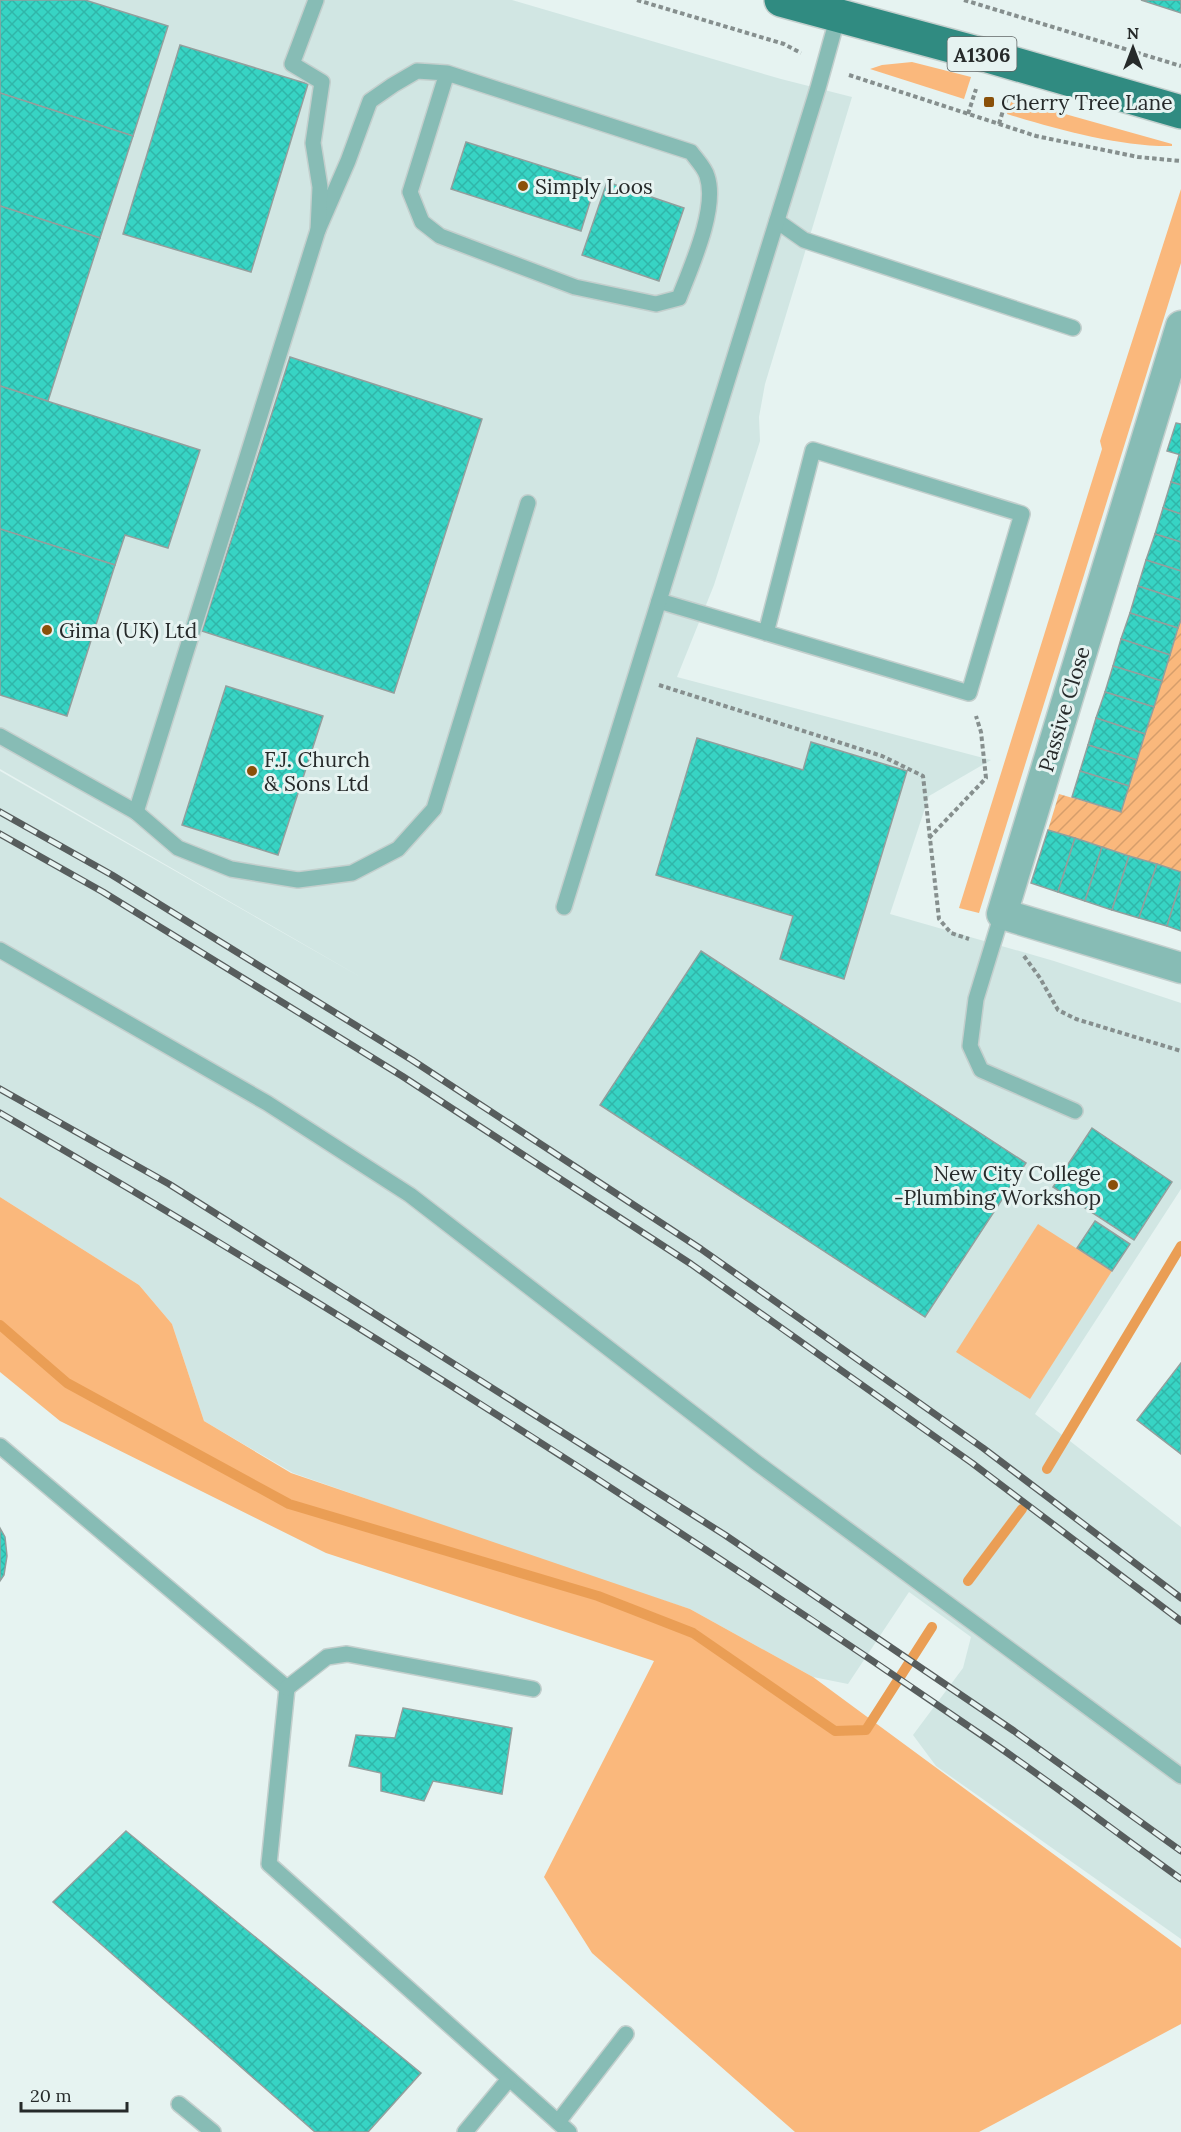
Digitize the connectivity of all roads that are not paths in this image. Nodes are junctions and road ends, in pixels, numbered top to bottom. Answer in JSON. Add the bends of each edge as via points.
{"nodes":[{"id":1,"x":316,"y":0,"type":"edge"},
{"id":2,"x":781,"y":0,"type":"edge"},
{"id":3,"x":838,"y":16,"type":"junction"},
{"id":4,"x":447,"y":73,"type":"junction"},
{"id":5,"x":1181,"y":112,"type":"edge"},
{"id":6,"x":777,"y":221,"type":"junction"},
{"id":7,"x":318,"y":230,"type":"junction"},
{"id":8,"x":1181,"y":326,"type":"edge"},
{"id":9,"x":1073,"y":328,"type":"dead end"},
{"id":10,"x":528,"y":503,"type":"dead end"},
{"id":11,"x":659,"y":601,"type":"junction"},
{"id":12,"x":766,"y":633,"type":"junction"},
{"id":13,"x":0,"y":736,"type":"edge"},
{"id":14,"x":136,"y":812,"type":"junction"},
{"id":15,"x":564,"y":907,"type":"dead end"},
{"id":16,"x":1002,"y":914,"type":"junction"},
{"id":17,"x":0,"y":950,"type":"edge"},
{"id":18,"x":1181,"y":968,"type":"edge"},
{"id":19,"x":1075,"y":1111,"type":"dead end"},
{"id":20,"x":0,"y":1446,"type":"edge"},
{"id":21,"x":287,"y":1688,"type":"junction"},
{"id":22,"x":533,"y":1689,"type":"dead end"},
{"id":23,"x":1181,"y":1776,"type":"edge"},
{"id":24,"x":626,"y":2034,"type":"dead end"},
{"id":25,"x":509,"y":2079,"type":"junction"},
{"id":26,"x":179,"y":2104,"type":"dead end"},
{"id":27,"x":564,"y":2127,"type":"edge"},
{"id":28,"x":213,"y":2132,"type":"edge"},
{"id":29,"x":465,"y":2132,"type":"edge"}],
"edges":[{"from":1,"to":7,"type":"lane","via":[[292,64],[322,82],[313,143],[320,187]]},
{"from":2,"to":3,"type":"main road","number":"A1306"},
{"from":3,"to":5,"type":"main road","number":"A1306"},
{"from":3,"to":6,"type":"lane"},
{"from":4,"to":4,"type":"lane","via":[[692,152],[707,174],[710,194],[701,242],[679,298],[656,304],[575,287],[440,236],[422,222],[410,192]]},
{"from":4,"to":7,"type":"lane","via":[[417,72],[370,101]]},
{"from":6,"to":9,"type":"lane","via":[[804,240]]},
{"from":6,"to":11,"type":"lane"},
{"from":7,"to":14,"type":"lane"},
{"from":8,"to":16,"type":"street","name":"Passive Close"},
{"from":10,"to":14,"type":"lane","via":[[434,809],[398,849],[352,873],[298,880],[231,869],[178,848]]},
{"from":11,"to":12,"type":"lane"},
{"from":11,"to":15,"type":"lane"},
{"from":12,"to":12,"type":"lane","via":[[969,693],[1022,514],[813,450]]},
{"from":13,"to":14,"type":"lane"},
{"from":16,"to":18,"type":"street"},
{"from":16,"to":19,"type":"lane","via":[[976,999],[970,1046],[981,1070]]},
{"from":17,"to":23,"type":"lane","via":[[267,1103],[410,1195],[757,1463]]},
{"from":20,"to":21,"type":"lane"},
{"from":21,"to":22,"type":"lane","via":[[327,1657],[347,1654]]},
{"from":21,"to":25,"type":"lane","via":[[269,1864]]},
{"from":24,"to":27,"type":"lane"},
{"from":25,"to":27,"type":"lane"},
{"from":25,"to":29,"type":"lane"},
{"from":26,"to":28,"type":"lane"}]}
